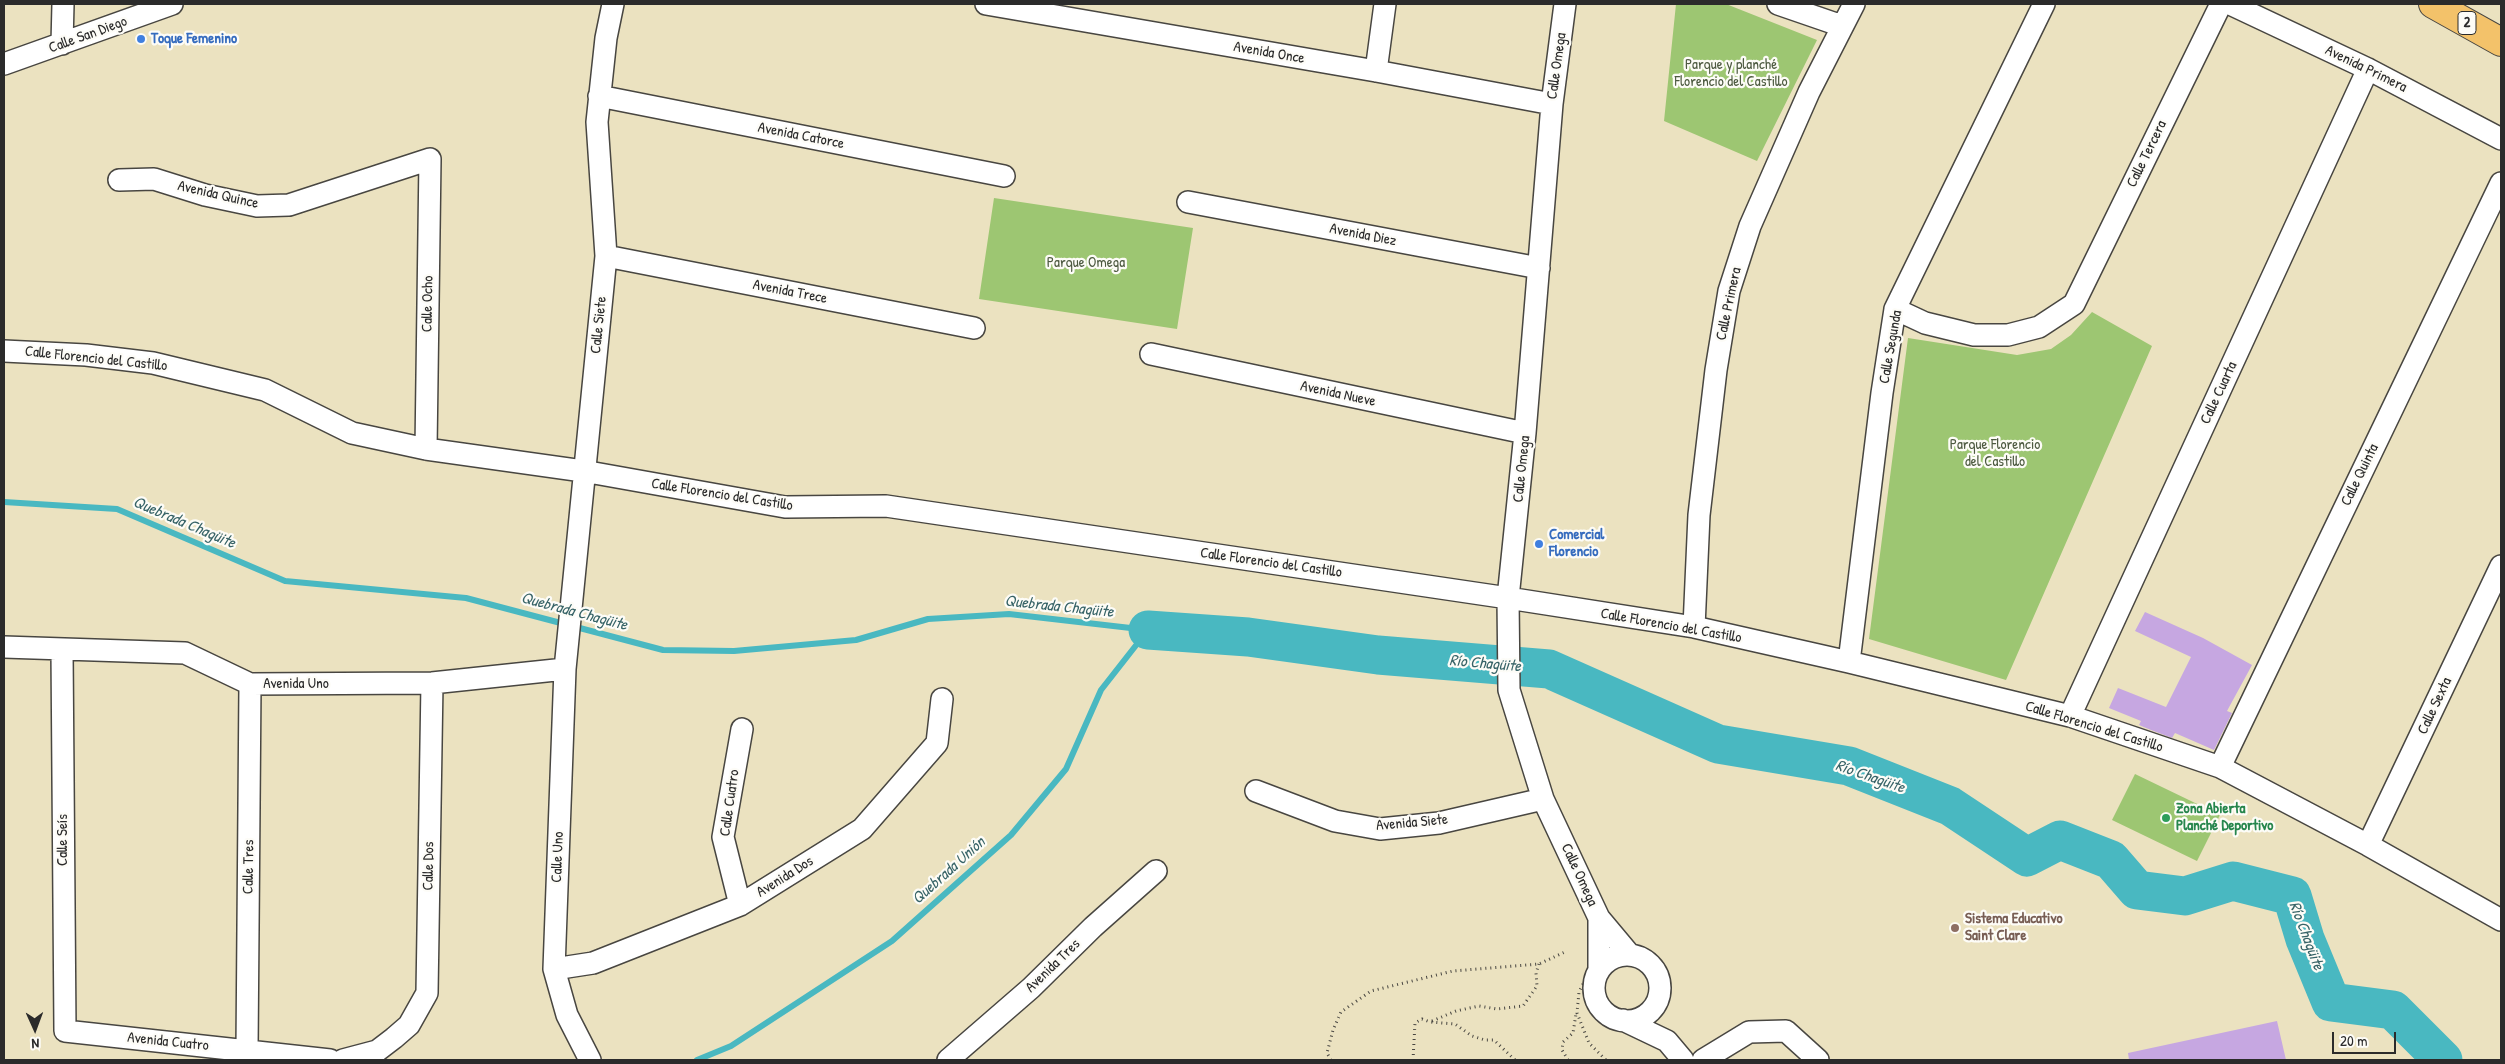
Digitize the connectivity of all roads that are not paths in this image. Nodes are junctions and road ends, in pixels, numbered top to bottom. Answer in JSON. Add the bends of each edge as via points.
{"nodes":[{"id":1,"x":63,"y":4,"type":"edge"},
{"id":2,"x":172,"y":4,"type":"edge"},
{"id":3,"x":613,"y":4,"type":"edge"},
{"id":4,"x":994,"y":4,"type":"edge"},
{"id":5,"x":1385,"y":4,"type":"edge"},
{"id":6,"x":1565,"y":4,"type":"edge"},
{"id":7,"x":1778,"y":4,"type":"edge"},
{"id":8,"x":1854,"y":4,"type":"edge"},
{"id":9,"x":2044,"y":4,"type":"edge"},
{"id":10,"x":2221,"y":4,"type":"edge"},
{"id":11,"x":2230,"y":4,"type":"edge"},
{"id":12,"x":2433,"y":4,"type":"edge"},
{"id":13,"x":1842,"y":26,"type":"junction"},
{"id":14,"x":2501,"y":42,"type":"edge"},
{"id":15,"x":62,"y":44,"type":"junction"},
{"id":16,"x":4,"y":64,"type":"edge"},
{"id":17,"x":2368,"y":69,"type":"junction"},
{"id":18,"x":1376,"y":71,"type":"junction"},
{"id":19,"x":599,"y":96,"type":"junction"},
{"id":20,"x":1552,"y":104,"type":"junction"},
{"id":21,"x":2501,"y":139,"type":"edge"},
{"id":22,"x":430,"y":159,"type":"joint"},
{"id":23,"x":1004,"y":176,"type":"dead end"},
{"id":24,"x":119,"y":180,"type":"dead end"},
{"id":25,"x":2501,"y":183,"type":"edge"},
{"id":26,"x":1188,"y":202,"type":"dead end"},
{"id":27,"x":606,"y":256,"type":"junction"},
{"id":28,"x":1539,"y":268,"type":"junction"},
{"id":29,"x":1895,"y":310,"type":"junction"},
{"id":30,"x":974,"y":328,"type":"dead end"},
{"id":31,"x":4,"y":351,"type":"edge"},
{"id":32,"x":1151,"y":354,"type":"dead end"},
{"id":33,"x":1525,"y":433,"type":"junction"},
{"id":34,"x":426,"y":449,"type":"junction"},
{"id":35,"x":583,"y":471,"type":"junction"},
{"id":36,"x":2501,"y":566,"type":"edge"},
{"id":37,"x":1508,"y":598,"type":"junction"},
{"id":38,"x":1694,"y":628,"type":"junction"},
{"id":39,"x":567,"y":646,"type":"joint"},
{"id":40,"x":4,"y":647,"type":"edge"},
{"id":41,"x":62,"y":650,"type":"junction"},
{"id":42,"x":1849,"y":662,"type":"junction"},
{"id":43,"x":565,"y":669,"type":"junction"},
{"id":44,"x":432,"y":683,"type":"junction"},
{"id":45,"x":250,"y":684,"type":"junction"},
{"id":46,"x":942,"y":699,"type":"dead end"},
{"id":47,"x":2070,"y":716,"type":"junction"},
{"id":48,"x":742,"y":729,"type":"dead end"},
{"id":49,"x":2220,"y":767,"type":"junction"},
{"id":50,"x":1256,"y":791,"type":"dead end"},
{"id":51,"x":1543,"y":799,"type":"junction"},
{"id":52,"x":2368,"y":845,"type":"junction"},
{"id":53,"x":1156,"y":871,"type":"dead end"},
{"id":54,"x":740,"y":905,"type":"junction"},
{"id":55,"x":1599,"y":918,"type":"junction"},
{"id":56,"x":2501,"y":920,"type":"edge"},
{"id":57,"x":1630,"y":955,"type":"junction"},
{"id":58,"x":554,"y":969,"type":"junction"},
{"id":59,"x":1600,"y":969,"type":"junction"},
{"id":60,"x":1657,"y":1000,"type":"junction"},
{"id":61,"x":1623,"y":1020,"type":"junction"},
{"id":62,"x":65,"y":1031,"type":"joint"},
{"id":63,"x":1667,"y":1041,"type":"junction"},
{"id":64,"x":247,"y":1050,"type":"junction"},
{"id":65,"x":1710,"y":1059,"type":"edge"},
{"id":66,"x":330,"y":1060,"type":"edge"},
{"id":67,"x":343,"y":1060,"type":"edge"},
{"id":68,"x":590,"y":1060,"type":"edge"},
{"id":69,"x":948,"y":1060,"type":"edge"},
{"id":70,"x":1683,"y":1060,"type":"edge"},
{"id":71,"x":1818,"y":1060,"type":"edge"}],
"edges":[{"from":1,"to":15,"type":"street"},
{"from":2,"to":15,"type":"street","name":"Calle San Diego"},
{"from":3,"to":19,"type":"street","name":"Calle Siete"},
{"from":4,"to":18,"type":"street","name":"Avenida Once"},
{"from":5,"to":18,"type":"street"},
{"from":6,"to":20,"type":"street","name":"Calle Omega"},
{"from":7,"to":13,"type":"street"},
{"from":8,"to":13,"type":"street","name":"Calle Primera"},
{"from":9,"to":29,"type":"street","name":"Calle Segunda"},
{"from":10,"to":29,"type":"street","name":"Calle Tercera","via":[[2074,304],[2039,327],[2008,335],[1974,335]]},
{"from":11,"to":17,"type":"street","name":"Avenida Primera"},
{"from":12,"to":14,"type":"highway","number":"2"},
{"from":13,"to":38,"type":"street","name":"Calle Primera","via":[[1750,226],[1729,291],[1699,515]]},
{"from":15,"to":16,"type":"street","name":"Calle San Diego"},
{"from":17,"to":21,"type":"street","name":"Avenida Primera"},
{"from":17,"to":47,"type":"street","name":"Calle Cuarta"},
{"from":18,"to":20,"type":"street","name":"Avenida Once"},
{"from":19,"to":23,"type":"street","name":"Avenida Catorce"},
{"from":19,"to":27,"type":"street","name":"Calle Siete","via":[[597,122]]},
{"from":20,"to":28,"type":"street","name":"Calle Omega"},
{"from":22,"to":24,"type":"street","name":"Avenida Quince","via":[[289,205],[257,206],[205,195],[154,179]]},
{"from":22,"to":34,"type":"street","name":"Calle Ocho"},
{"from":25,"to":49,"type":"street","name":"Calle Quinta"},
{"from":26,"to":28,"type":"street","name":"Avenida Diez"},
{"from":27,"to":30,"type":"street","name":"Avenida Trece"},
{"from":27,"to":35,"type":"street","name":"Calle Siete"},
{"from":28,"to":33,"type":"street","name":"Calle Omega"},
{"from":29,"to":42,"type":"street","name":"Calle Segunda"},
{"from":31,"to":34,"type":"street","name":"Calle Florencio del Castillo","via":[[86,355],[153,363],[265,390],[352,433]]},
{"from":32,"to":33,"type":"street","name":"Avenida Nueve"},
{"from":33,"to":37,"type":"street","name":"Calle Omega"},
{"from":34,"to":35,"type":"street","name":"Calle Florencio del Castillo"},
{"from":35,"to":37,"type":"street","name":"Calle Florencio del Castillo","via":[[785,508],[886,506]]},
{"from":35,"to":39,"type":"street","name":"Calle Siete"},
{"from":36,"to":52,"type":"street","name":"Calle Sexta"},
{"from":37,"to":38,"type":"street","name":"Calle Florencio del Castillo"},
{"from":37,"to":51,"type":"street","name":"Calle Omega","via":[[1508,690]]},
{"from":38,"to":42,"type":"street","name":"Calle Florencio del Castillo"},
{"from":39,"to":43,"type":"street","name":"Calle Uno"},
{"from":40,"to":41,"type":"street","name":"Avenida Uno"},
{"from":41,"to":45,"type":"street","name":"Avenida Uno","via":[[185,653]]},
{"from":41,"to":62,"type":"street","name":"Calle Seís"},
{"from":42,"to":47,"type":"street","name":"Calle Florencio del Castillo"},
{"from":43,"to":44,"type":"street","name":"Avenida Uno"},
{"from":43,"to":58,"type":"street","name":"Calle Uno"},
{"from":44,"to":45,"type":"street","name":"Avenida Uno"},
{"from":44,"to":67,"type":"street","name":"Calle Dos","via":[[427,993],[409,1025],[394,1038],[377,1051]]},
{"from":45,"to":64,"type":"street","name":"Calle Tres"},
{"from":46,"to":54,"type":"street","name":"Avenida Dos","via":[[937,742],[862,830]]},
{"from":47,"to":49,"type":"street","name":"Calle Florencio del Castillo"},
{"from":48,"to":54,"type":"street","name":"Calle Cuatro","via":[[723,837]]},
{"from":49,"to":52,"type":"street","name":"Calle Florencio del Castillo"},
{"from":50,"to":51,"type":"street","name":"Avenida Siete","via":[[1335,821],[1380,829],[1439,823]]},
{"from":51,"to":55,"type":"street","name":"Calle Omega"},
{"from":52,"to":56,"type":"street","name":"Calle Florencio del Castillo"},
{"from":53,"to":69,"type":"street","name":"Avenida Tres","via":[[1031,988]]},
{"from":54,"to":58,"type":"street","name":"Avenida Dos","via":[[593,963]]},
{"from":55,"to":57,"type":"street","name":"Calle Omega"},
{"from":55,"to":59,"type":"street","name":"Calle Omega"},
{"from":57,"to":59,"type":"street","via":[[1613,958]]},
{"from":57,"to":60,"type":"street","via":[[1642,958],[1658,976]]},
{"from":58,"to":68,"type":"street","name":"Calle Uno","via":[[567,1015]]},
{"from":59,"to":61,"type":"street","via":[[1595,980],[1597,1002],[1603,1011]]},
{"from":60,"to":61,"type":"street","via":[[1644,1016]]},
{"from":60,"to":63,"type":"street"},
{"from":61,"to":63,"type":"street"},
{"from":62,"to":64,"type":"street","name":"Avenida Cuatro"},
{"from":63,"to":70,"type":"street"},
{"from":64,"to":66,"type":"street","name":"Avenida Cuatro"},
{"from":65,"to":71,"type":"street","via":[[1749,1032],[1786,1031]]}]}
